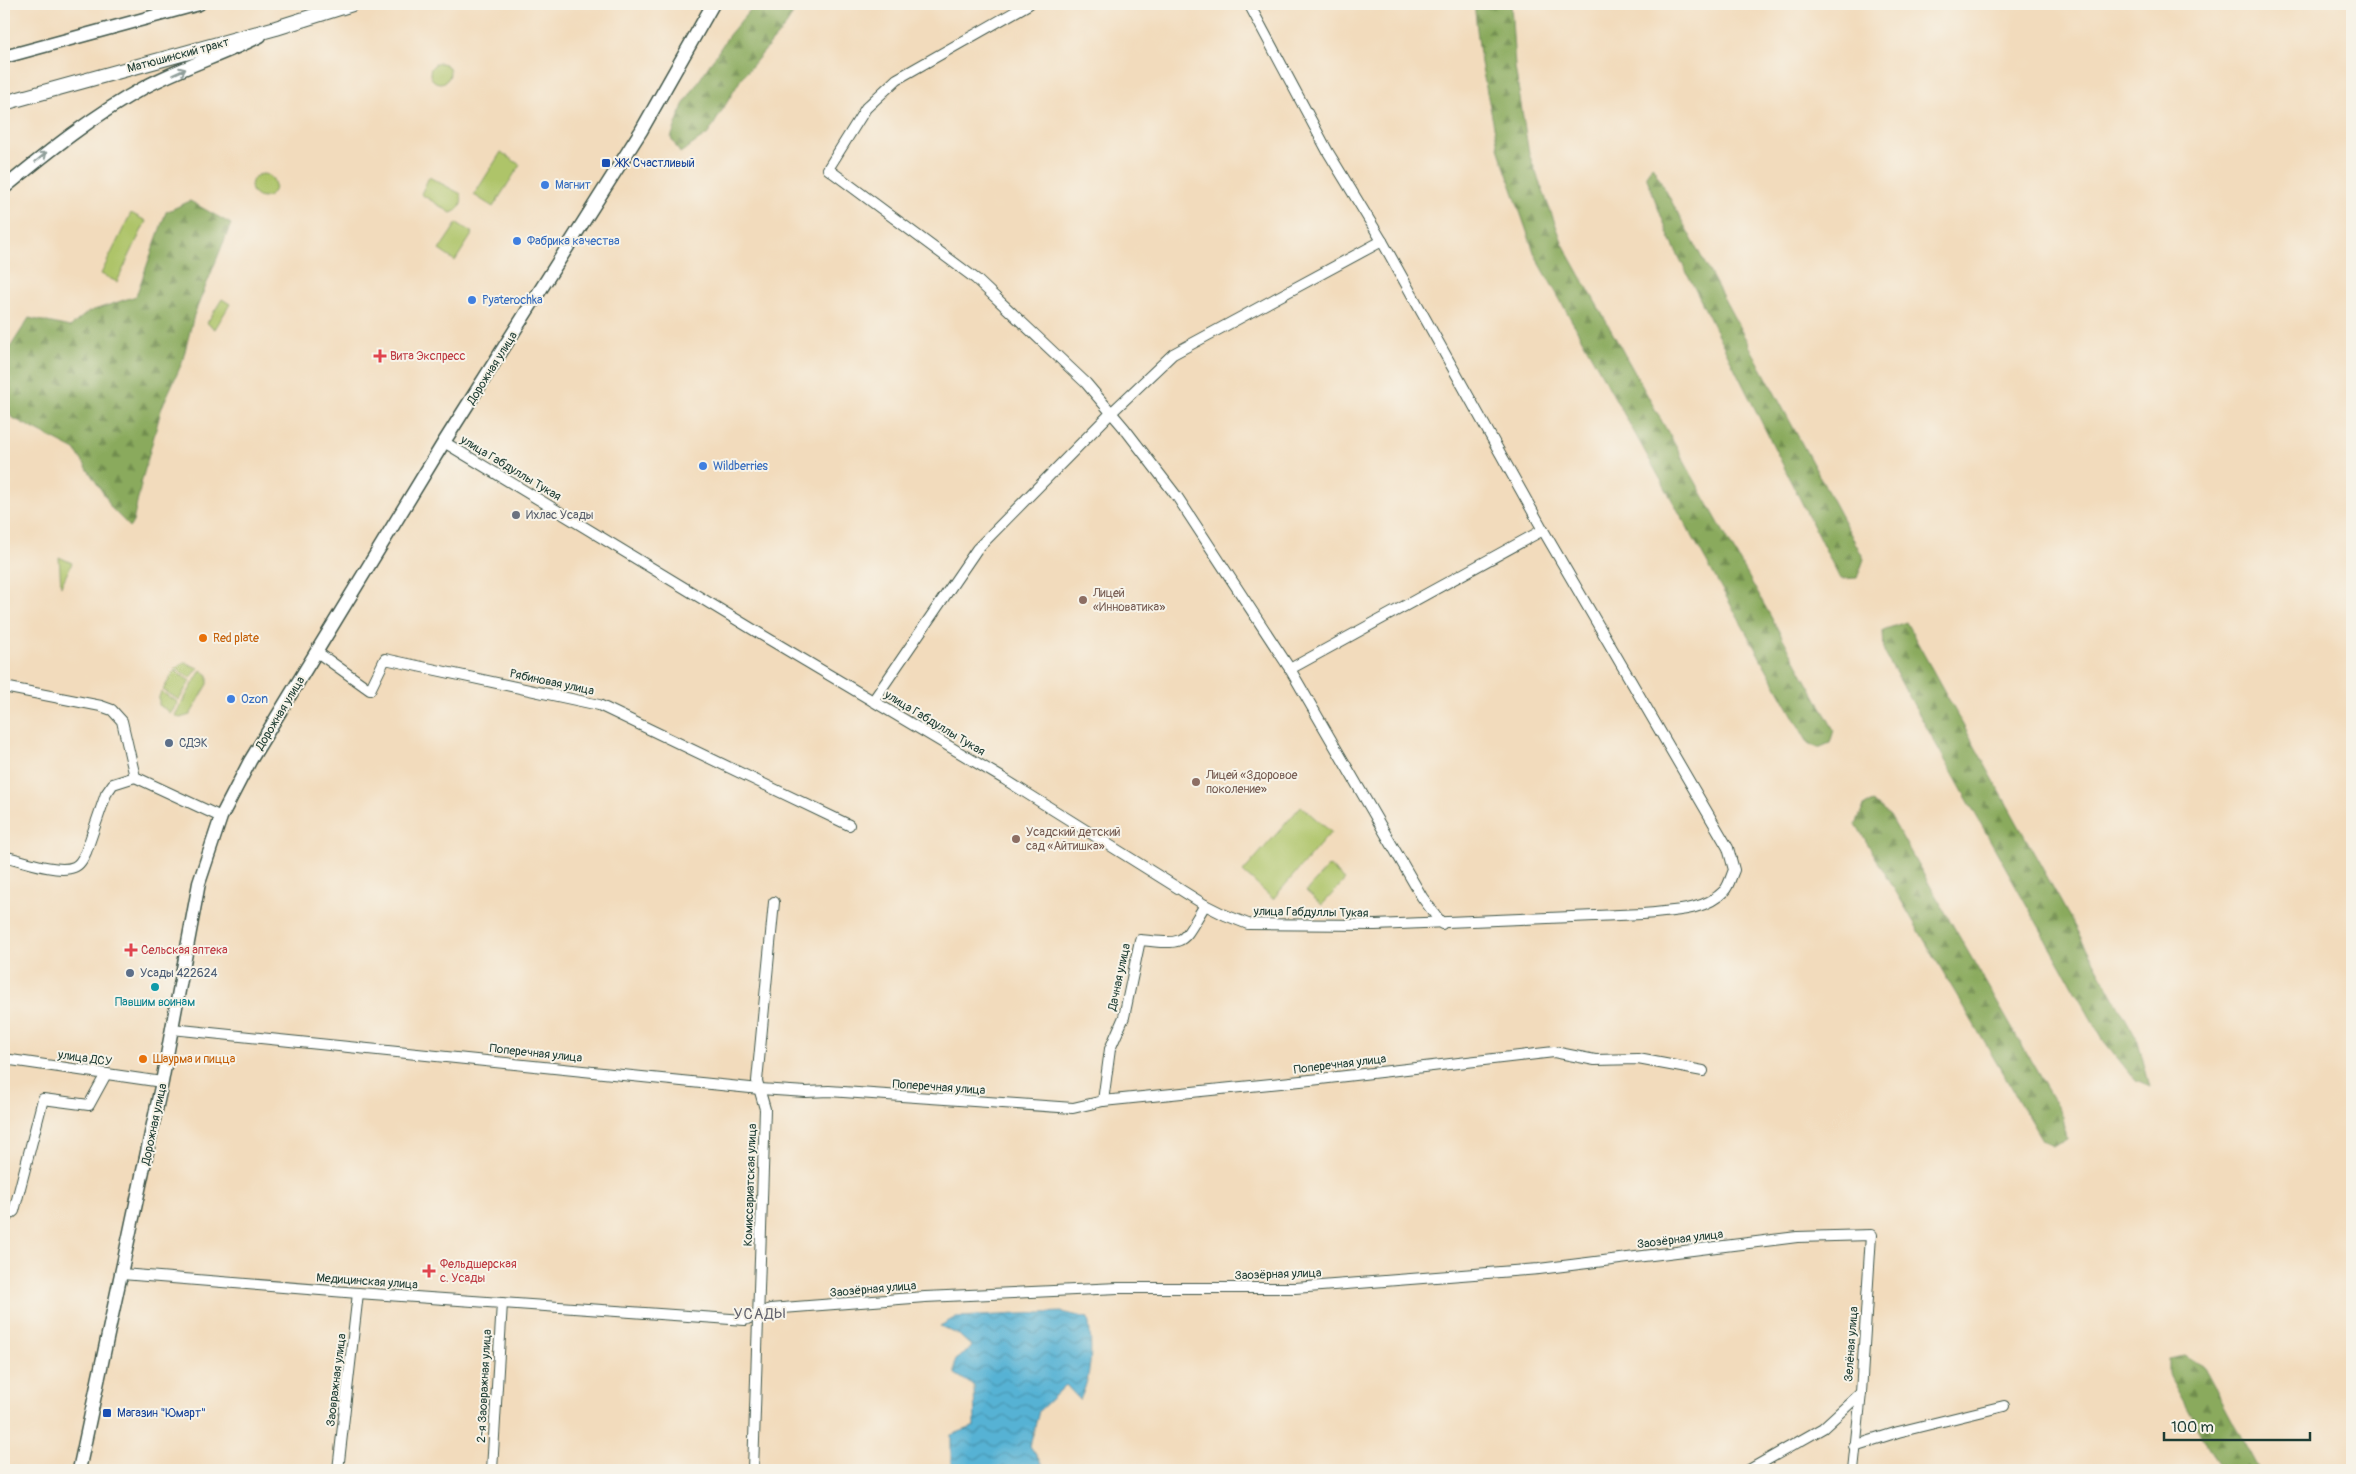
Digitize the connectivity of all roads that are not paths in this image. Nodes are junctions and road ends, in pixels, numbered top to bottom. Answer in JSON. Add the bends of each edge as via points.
{"nodes":[{"id":1,"x":199,"y":4,"type":"edge"},
{"id":2,"x":352,"y":4,"type":"edge"},
{"id":3,"x":713,"y":4,"type":"edge"},
{"id":4,"x":1029,"y":4,"type":"edge"},
{"id":5,"x":1249,"y":4,"type":"edge"},
{"id":6,"x":276,"y":28,"type":"junction"},
{"id":7,"x":4,"y":57,"type":"edge"},
{"id":8,"x":4,"y":102,"type":"edge"},
{"id":9,"x":4,"y":188,"type":"edge"},
{"id":10,"x":1382,"y":241,"type":"junction"},
{"id":11,"x":1111,"y":413,"type":"junction"},
{"id":12,"x":444,"y":442,"type":"junction"},
{"id":13,"x":1543,"y":530,"type":"junction"},
{"id":14,"x":316,"y":652,"type":"junction"},
{"id":15,"x":1290,"y":669,"type":"junction"},
{"id":16,"x":4,"y":687,"type":"edge"},
{"id":17,"x":873,"y":701,"type":"junction"},
{"id":18,"x":135,"y":777,"type":"junction"},
{"id":19,"x":221,"y":817,"type":"junction"},
{"id":20,"x":849,"y":825,"type":"dead end"},
{"id":21,"x":4,"y":856,"type":"edge"},
{"id":22,"x":774,"y":902,"type":"dead end"},
{"id":23,"x":1205,"y":905,"type":"junction"},
{"id":24,"x":1442,"y":924,"type":"junction"},
{"id":25,"x":172,"y":1029,"type":"junction"},
{"id":26,"x":4,"y":1059,"type":"edge"},
{"id":27,"x":1703,"y":1071,"type":"dead end"},
{"id":28,"x":106,"y":1074,"type":"junction"},
{"id":29,"x":162,"y":1082,"type":"junction"},
{"id":30,"x":760,"y":1089,"type":"junction"},
{"id":31,"x":1103,"y":1101,"type":"junction"},
{"id":32,"x":4,"y":1219,"type":"edge"},
{"id":33,"x":1796,"y":1237,"type":"joint"},
{"id":34,"x":122,"y":1274,"type":"junction"},
{"id":35,"x":358,"y":1293,"type":"junction"},
{"id":36,"x":502,"y":1303,"type":"junction"},
{"id":37,"x":759,"y":1314,"type":"junction"},
{"id":38,"x":1861,"y":1393,"type":"junction"},
{"id":39,"x":2004,"y":1406,"type":"dead end"},
{"id":40,"x":1854,"y":1446,"type":"junction"},
{"id":41,"x":79,"y":1470,"type":"edge"},
{"id":42,"x":338,"y":1470,"type":"edge"},
{"id":43,"x":492,"y":1470,"type":"edge"},
{"id":44,"x":752,"y":1470,"type":"edge"},
{"id":45,"x":1749,"y":1470,"type":"edge"},
{"id":46,"x":1853,"y":1470,"type":"edge"}],
"edges":[{"from":1,"to":7,"type":"street"},
{"from":2,"to":6,"type":"main road","name":"Матюшинский тракт"},
{"from":3,"to":12,"type":"street","name":"Дорожная улица","via":[[641,131]]},
{"from":4,"to":11,"type":"street","via":[[897,79],[866,108],[828,169],[976,279],[1086,383]]},
{"from":5,"to":10,"type":"street","name":"улица Габдуллы Тукая","via":[[1328,152]]},
{"from":6,"to":8,"type":"main road","name":"Матюшинский тракт"},
{"from":9,"to":6,"type":"street","one_way":true,"via":[[106,109],[147,86]]},
{"from":10,"to":11,"type":"street","via":[[1173,354]]},
{"from":10,"to":13,"type":"street","name":"улица Габдуллы Тукая"},
{"from":11,"to":15,"type":"street","via":[[1178,498]]},
{"from":11,"to":17,"type":"street","via":[[978,549]]},
{"from":12,"to":14,"type":"street","name":"Дорожная улица"},
{"from":12,"to":17,"type":"street","name":"улица Габдуллы Тукая"},
{"from":13,"to":15,"type":"street"},
{"from":13,"to":24,"type":"street","name":"улица Габдуллы Тукая","via":[[1728,848],[1734,870],[1725,891],[1705,904],[1675,911]]},
{"from":14,"to":19,"type":"street","name":"Дорожная улица"},
{"from":14,"to":20,"type":"street","name":"Рябиновая улица","via":[[370,690],[386,659],[599,705]]},
{"from":15,"to":24,"type":"street","via":[[1422,897]]},
{"from":16,"to":18,"type":"street","via":[[112,710],[122,721]]},
{"from":17,"to":23,"type":"street","name":"улица Габдуллы Тукая"},
{"from":18,"to":19,"type":"street"},
{"from":18,"to":21,"type":"street","via":[[112,784],[86,852],[74,867],[61,869]]},
{"from":19,"to":25,"type":"street","name":"Дорожная улица","via":[[199,882]]},
{"from":22,"to":30,"type":"street","name":"Комиссариатская улица","via":[[756,1081]]},
{"from":23,"to":24,"type":"street","name":"улица Габдуллы Тукая","via":[[1248,924]]},
{"from":23,"to":31,"type":"street","name":"Дачная улица","via":[[1184,939],[1175,943],[1140,940],[1124,1017],[1110,1049]]},
{"from":25,"to":29,"type":"street","name":"Дорожная улица"},
{"from":25,"to":30,"type":"street","name":"Поперечная улица"},
{"from":26,"to":28,"type":"street","name":"улица ДСУ"},
{"from":27,"to":31,"type":"street","name":"Поперечная улица","via":[[1638,1059],[1595,1060],[1554,1052]]},
{"from":28,"to":29,"type":"street","name":"улица ДСУ"},
{"from":28,"to":32,"type":"street","via":[[89,1105],[42,1099],[14,1211]]},
{"from":29,"to":34,"type":"street","name":"Дорожная улица"},
{"from":30,"to":31,"type":"street","name":"Поперечная улица","via":[[1073,1108]]},
{"from":30,"to":37,"type":"street","name":"Комиссариатская улица","via":[[765,1109]]},
{"from":33,"to":37,"type":"street","name":"Заозёрная улица","via":[[1539,1269],[1295,1288],[1118,1288],[925,1297],[770,1309]]},
{"from":33,"to":38,"type":"street","name":"Зелёная улица","via":[[1871,1235]]},
{"from":34,"to":35,"type":"street","name":"Медицинская улица"},
{"from":34,"to":41,"type":"street","name":"Дорожная улица"},
{"from":35,"to":36,"type":"street","name":"Медицинская улица"},
{"from":35,"to":42,"type":"street","name":"Заовражная улица"},
{"from":36,"to":37,"type":"street","name":"Медицинская улица","via":[[746,1320]]},
{"from":36,"to":43,"type":"street","name":"2-я Заовражная улица"},
{"from":37,"to":44,"type":"street","name":"Комиссариатская улица"},
{"from":38,"to":40,"type":"street"},
{"from":38,"to":45,"type":"street","name":"Зелёная улица","via":[[1823,1428]]},
{"from":39,"to":40,"type":"street"},
{"from":40,"to":46,"type":"street"}]}
